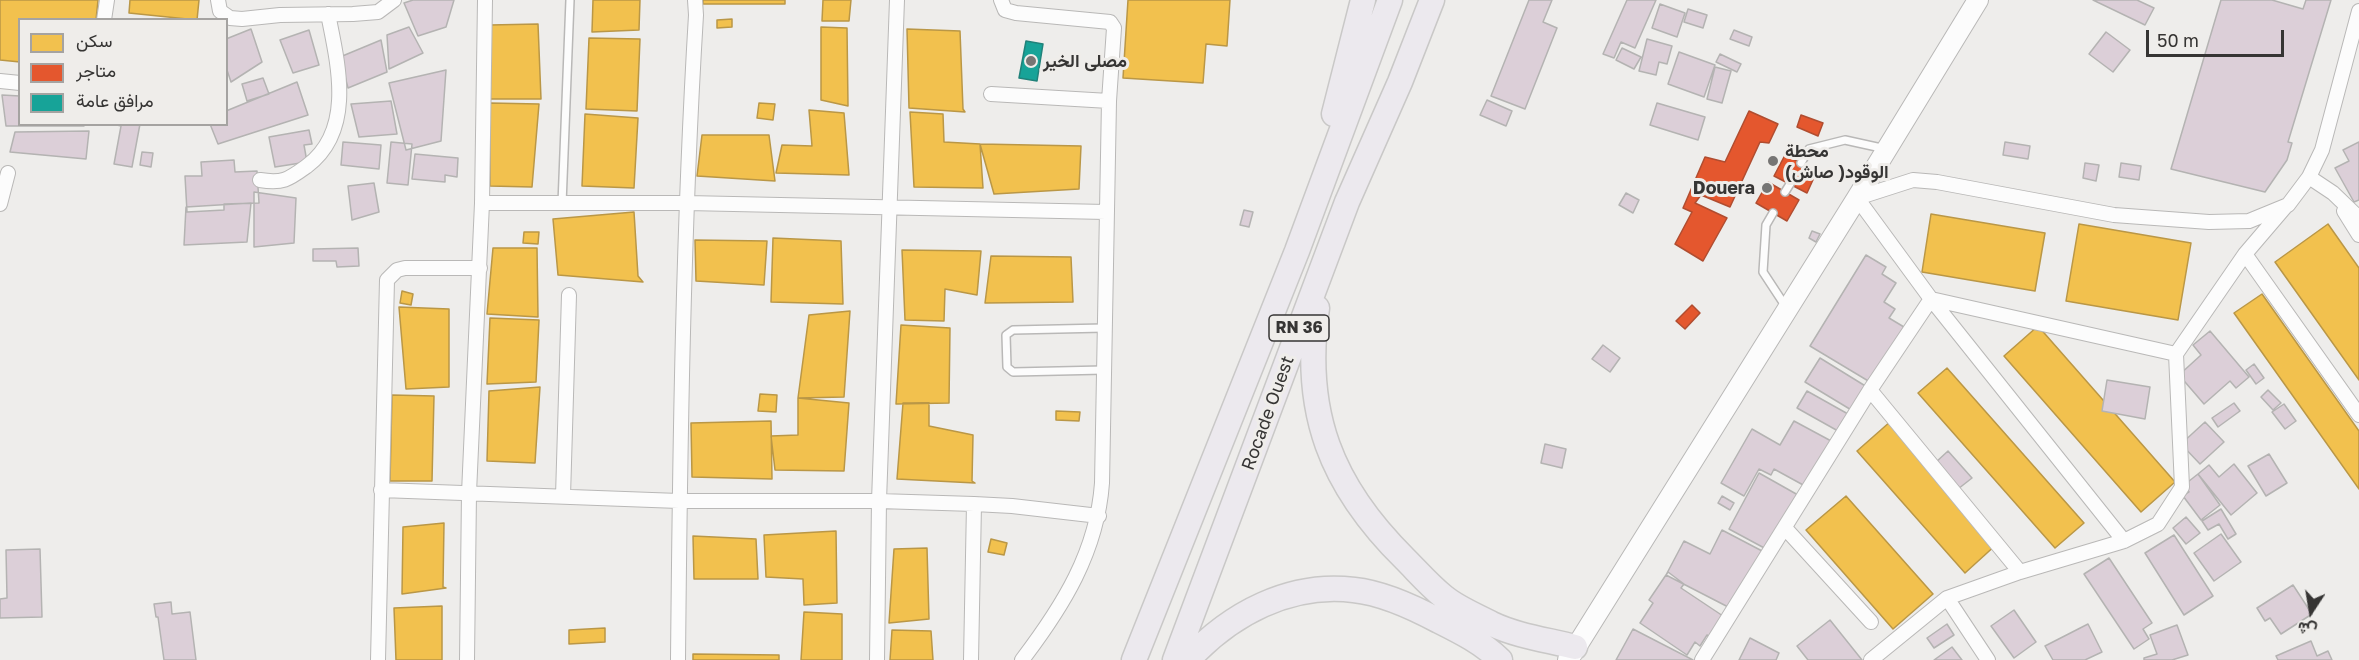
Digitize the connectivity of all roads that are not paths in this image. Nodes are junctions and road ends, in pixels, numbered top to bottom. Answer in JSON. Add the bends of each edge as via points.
{"nodes":[{"id":1,"x":107,"y":0,"type":"edge"},
{"id":2,"x":218,"y":0,"type":"edge"},
{"id":3,"x":394,"y":0,"type":"edge"},
{"id":4,"x":485,"y":0,"type":"edge"},
{"id":5,"x":570,"y":0,"type":"edge"},
{"id":6,"x":695,"y":0,"type":"edge"},
{"id":7,"x":897,"y":0,"type":"edge"},
{"id":8,"x":1001,"y":0,"type":"edge"},
{"id":9,"x":1363,"y":0,"type":"edge"},
{"id":10,"x":1390,"y":0,"type":"edge"},
{"id":11,"x":1432,"y":0,"type":"edge"},
{"id":12,"x":1978,"y":0,"type":"edge"},
{"id":13,"x":2359,"y":11,"type":"edge"},
{"id":14,"x":328,"y":14,"type":"junction"},
{"id":15,"x":104,"y":18,"type":"edge"},
{"id":16,"x":0,"y":81,"type":"edge"},
{"id":17,"x":18,"y":83,"type":"edge"},
{"id":18,"x":991,"y":94,"type":"dead end"},
{"id":19,"x":1109,"y":101,"type":"junction"},
{"id":20,"x":1886,"y":149,"type":"junction"},
{"id":21,"x":1801,"y":163,"type":"dead end"},
{"id":22,"x":8,"y":173,"type":"dead end"},
{"id":23,"x":2309,"y":177,"type":"junction"},
{"id":24,"x":260,"y":180,"type":"dead end"},
{"id":25,"x":1790,"y":184,"type":"dead end"},
{"id":26,"x":1785,"y":192,"type":"dead end"},
{"id":27,"x":2332,"y":193,"type":"junction"},
{"id":28,"x":1857,"y":198,"type":"junction"},
{"id":29,"x":687,"y":203,"type":"junction"},
{"id":30,"x":0,"y":204,"type":"edge"},
{"id":31,"x":482,"y":204,"type":"junction"},
{"id":32,"x":562,"y":204,"type":"junction"},
{"id":33,"x":2288,"y":205,"type":"junction"},
{"id":34,"x":889,"y":208,"type":"junction"},
{"id":35,"x":1106,"y":212,"type":"junction"},
{"id":36,"x":1773,"y":213,"type":"dead end"},
{"id":37,"x":2359,"y":218,"type":"edge"},
{"id":38,"x":1304,"y":232,"type":"junction"},
{"id":39,"x":2359,"y":235,"type":"edge"},
{"id":40,"x":2245,"y":254,"type":"junction"},
{"id":41,"x":1323,"y":266,"type":"junction"},
{"id":42,"x":480,"y":268,"type":"junction"},
{"id":43,"x":569,"y":295,"type":"dead end"},
{"id":44,"x":1931,"y":299,"type":"junction"},
{"id":45,"x":1787,"y":308,"type":"junction"},
{"id":46,"x":1104,"y":328,"type":"junction"},
{"id":47,"x":2176,"y":354,"type":"junction"},
{"id":48,"x":1104,"y":370,"type":"junction"},
{"id":49,"x":1870,"y":390,"type":"junction"},
{"id":50,"x":2359,"y":416,"type":"edge"},
{"id":51,"x":381,"y":490,"type":"junction"},
{"id":52,"x":469,"y":493,"type":"junction"},
{"id":53,"x":563,"y":496,"type":"junction"},
{"id":54,"x":679,"y":501,"type":"junction"},
{"id":55,"x":879,"y":501,"type":"junction"},
{"id":56,"x":974,"y":504,"type":"junction"},
{"id":57,"x":1099,"y":516,"type":"junction"},
{"id":58,"x":1785,"y":528,"type":"junction"},
{"id":59,"x":2124,"y":542,"type":"junction"},
{"id":60,"x":2020,"y":572,"type":"junction"},
{"id":61,"x":1947,"y":598,"type":"junction"},
{"id":62,"x":1871,"y":622,"type":"dead end"},
{"id":63,"x":1572,"y":653,"type":"edge"},
{"id":64,"x":378,"y":660,"type":"edge"},
{"id":65,"x":466,"y":660,"type":"edge"},
{"id":66,"x":678,"y":660,"type":"edge"},
{"id":67,"x":877,"y":660,"type":"edge"},
{"id":68,"x":971,"y":660,"type":"edge"},
{"id":69,"x":1022,"y":660,"type":"edge"},
{"id":70,"x":1134,"y":660,"type":"edge"},
{"id":71,"x":1175,"y":660,"type":"edge"},
{"id":72,"x":1188,"y":660,"type":"edge"},
{"id":73,"x":1500,"y":660,"type":"edge"},
{"id":74,"x":1702,"y":660,"type":"edge"},
{"id":75,"x":1871,"y":660,"type":"edge"},
{"id":76,"x":1988,"y":660,"type":"edge"}],
"edges":[{"from":1,"to":15,"type":"street"},
{"from":2,"to":14,"type":"street","via":[[220,11],[230,18]]},
{"from":3,"to":14,"type":"street","via":[[378,12]]},
{"from":4,"to":31,"type":"street"},
{"from":5,"to":32,"type":"lane"},
{"from":6,"to":29,"type":"street"},
{"from":7,"to":34,"type":"street"},
{"from":8,"to":19,"type":"street","via":[[1005,10],[1016,14],[1110,22],[1114,28]]},
{"from":9,"to":38,"type":"highway"},
{"from":10,"to":38,"type":"highway","name":"Rocade Ouest"},
{"from":11,"to":41,"type":"highway","name":"Rocade Ouest","number":"RN 36"},
{"from":12,"to":20,"type":"main road"},
{"from":13,"to":23,"type":"street","via":[[2322,150]]},
{"from":14,"to":24,"type":"street","via":[[339,71],[336,126],[327,146],[296,174],[287,180]]},
{"from":16,"to":17,"type":"street"},
{"from":18,"to":19,"type":"street"},
{"from":19,"to":35,"type":"street"},
{"from":20,"to":21,"type":"lane","via":[[1845,140],[1809,149]]},
{"from":20,"to":28,"type":"main road"},
{"from":22,"to":30,"type":"street"},
{"from":23,"to":27,"type":"street"},
{"from":23,"to":33,"type":"street"},
{"from":25,"to":26,"type":"lane"},
{"from":27,"to":37,"type":"street"},
{"from":27,"to":39,"type":"street"},
{"from":28,"to":33,"type":"street","via":[[1913,180],[2114,215],[2209,222],[2249,221]]},
{"from":28,"to":44,"type":"street"},
{"from":28,"to":45,"type":"main road"},
{"from":29,"to":32,"type":"street"},
{"from":29,"to":34,"type":"street"},
{"from":29,"to":54,"type":"street"},
{"from":31,"to":32,"type":"street"},
{"from":31,"to":42,"type":"street"},
{"from":33,"to":40,"type":"street"},
{"from":34,"to":35,"type":"street"},
{"from":34,"to":55,"type":"street"},
{"from":35,"to":46,"type":"street"},
{"from":36,"to":45,"type":"lane","via":[[1766,225],[1763,272]]},
{"from":38,"to":70,"type":"highway","name":"Rocade Ouest"},
{"from":40,"to":47,"type":"street"},
{"from":40,"to":50,"type":"street"},
{"from":41,"to":63,"type":"highway","via":[[1314,331],[1314,386],[1328,447],[1361,510],[1446,598],[1494,625]]},
{"from":41,"to":71,"type":"highway","name":"Rocade Ouest","number":"RN 36"},
{"from":42,"to":51,"type":"street","via":[[405,268],[387,280]]},
{"from":42,"to":52,"type":"street"},
{"from":43,"to":53,"type":"street"},
{"from":44,"to":47,"type":"street"},
{"from":44,"to":49,"type":"street"},
{"from":44,"to":59,"type":"street"},
{"from":45,"to":63,"type":"main road"},
{"from":46,"to":48,"type":"street"},
{"from":46,"to":48,"type":"lane","via":[[1013,330],[1006,336],[1007,367],[1013,372]]},
{"from":47,"to":59,"type":"street","via":[[2182,487],[2158,524]]},
{"from":48,"to":57,"type":"street"},
{"from":49,"to":58,"type":"street"},
{"from":49,"to":60,"type":"street"},
{"from":51,"to":52,"type":"street"},
{"from":51,"to":64,"type":"street"},
{"from":52,"to":53,"type":"street"},
{"from":52,"to":65,"type":"street"},
{"from":53,"to":54,"type":"street"},
{"from":54,"to":55,"type":"street"},
{"from":54,"to":66,"type":"street"},
{"from":55,"to":56,"type":"street"},
{"from":55,"to":67,"type":"street"},
{"from":56,"to":57,"type":"street"},
{"from":56,"to":68,"type":"street"},
{"from":57,"to":69,"type":"street","via":[[1072,584],[1051,622]]},
{"from":58,"to":62,"type":"street"},
{"from":58,"to":74,"type":"street"},
{"from":59,"to":60,"type":"street"},
{"from":60,"to":61,"type":"street"},
{"from":61,"to":75,"type":"street"},
{"from":61,"to":76,"type":"street"},
{"from":72,"to":73,"type":"highway","via":[[1243,614],[1298,593],[1326,589],[1355,590],[1420,611],[1462,632]]}]}
